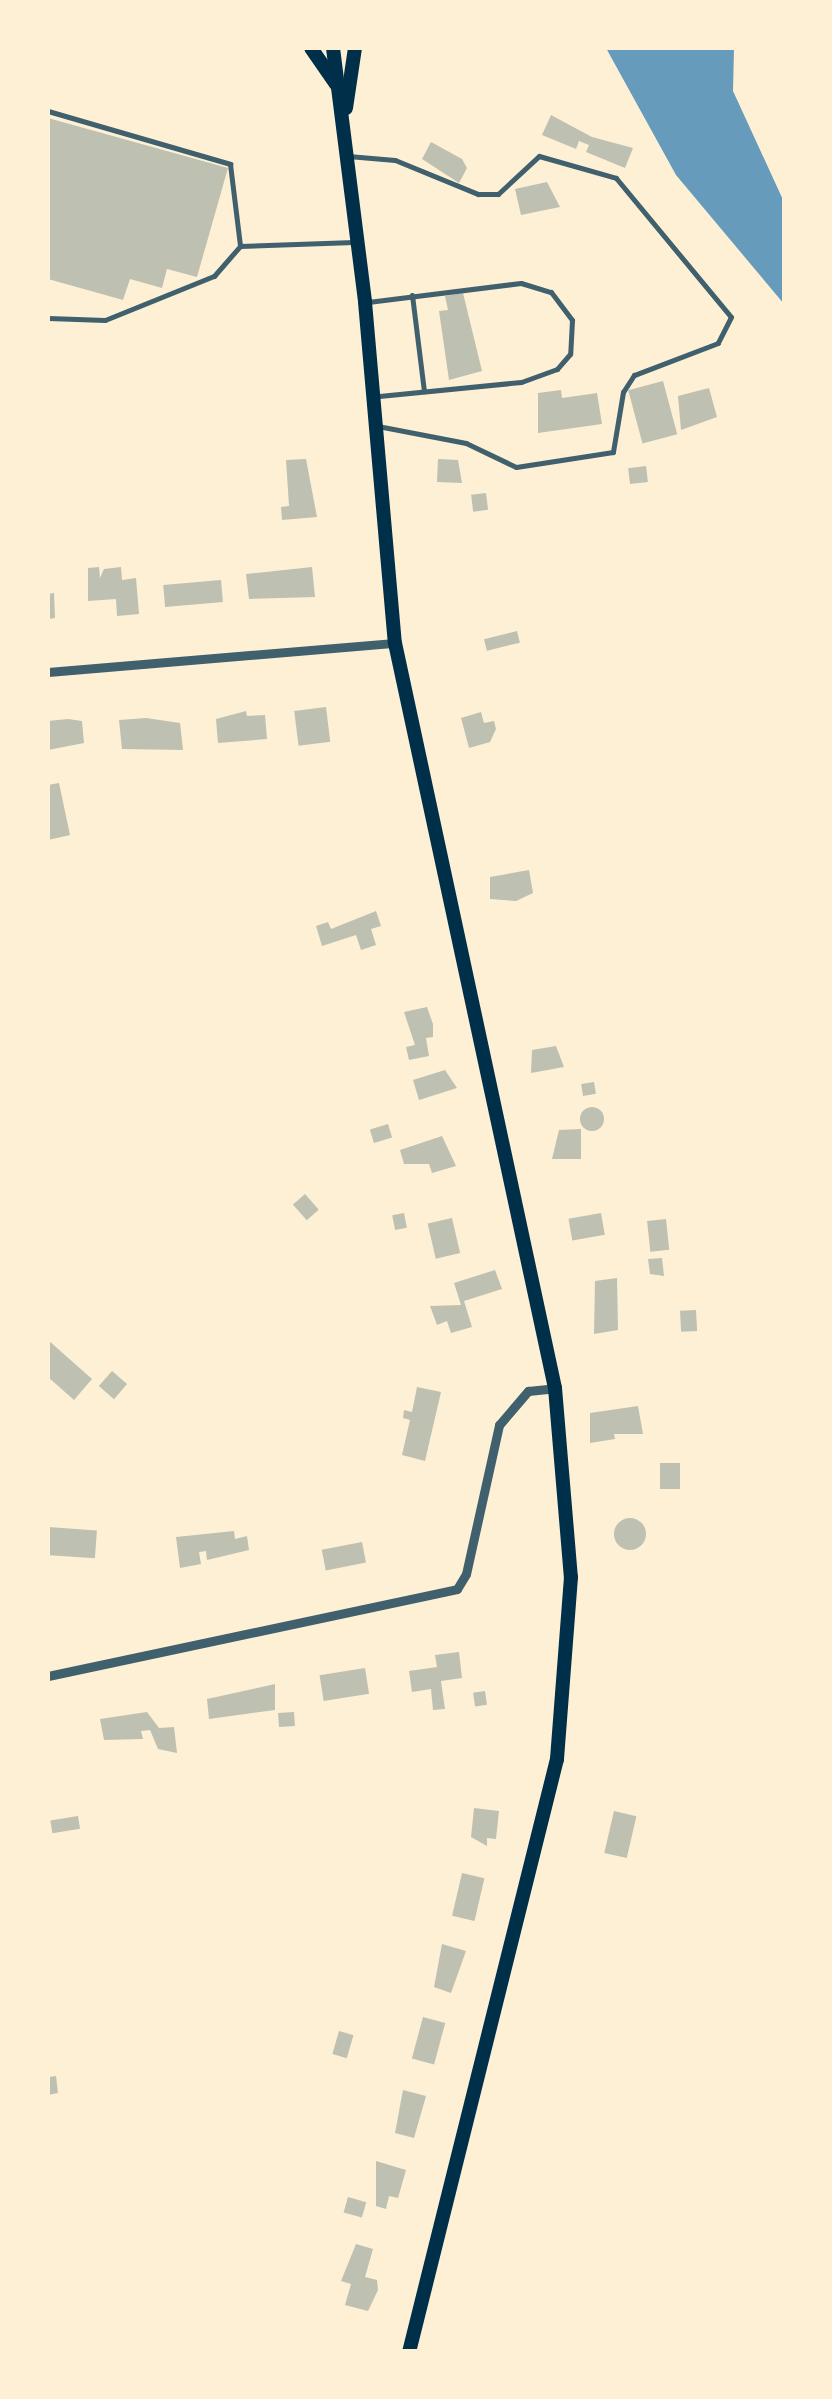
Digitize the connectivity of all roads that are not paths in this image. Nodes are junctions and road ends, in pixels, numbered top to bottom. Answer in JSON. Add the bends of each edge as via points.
{"nodes":[{"id":1,"x":311,"y":48,"type":"edge"},
{"id":2,"x":333,"y":48,"type":"edge"},
{"id":3,"x":356,"y":48,"type":"edge"},
{"id":4,"x":338,"y":86,"type":"junction"},
{"id":5,"x":48,"y":111,"type":"edge"},
{"id":6,"x":344,"y":134,"type":"junction"},
{"id":7,"x":346,"y":156,"type":"junction"},
{"id":8,"x":357,"y":242,"type":"junction"},
{"id":9,"x":240,"y":246,"type":"junction"},
{"id":10,"x":412,"y":294,"type":"junction"},
{"id":11,"x":365,"y":302,"type":"junction"},
{"id":12,"x":48,"y":318,"type":"edge"},
{"id":13,"x":424,"y":391,"type":"junction"},
{"id":14,"x":373,"y":396,"type":"junction"},
{"id":15,"x":376,"y":426,"type":"junction"},
{"id":16,"x":394,"y":643,"type":"junction"},
{"id":17,"x":48,"y":672,"type":"edge"},
{"id":18,"x":555,"y":1388,"type":"junction"},
{"id":19,"x":48,"y":1676,"type":"edge"},
{"id":20,"x":409,"y":2352,"type":"edge"}],
"edges":[{"from":1,"to":4,"type":"main road"},
{"from":2,"to":4,"type":"main road"},
{"from":3,"to":6,"type":"main road"},
{"from":4,"to":6,"type":"main road"},
{"from":5,"to":9,"type":"lane","via":[[230,164]]},
{"from":6,"to":7,"type":"main road"},
{"from":7,"to":8,"type":"main road"},
{"from":7,"to":15,"type":"lane","via":[[396,160],[478,194],[498,194],[539,156],[616,178],[731,317],[718,342],[634,375],[622,392],[613,452],[516,467],[466,443]]},
{"from":8,"to":9,"type":"lane"},
{"from":8,"to":11,"type":"main road"},
{"from":9,"to":12,"type":"lane","via":[[214,276],[105,320]]},
{"from":10,"to":11,"type":"lane"},
{"from":10,"to":13,"type":"lane"},
{"from":10,"to":13,"type":"lane","via":[[522,284],[551,292],[572,320],[570,354],[557,369],[520,382]]},
{"from":11,"to":14,"type":"main road"},
{"from":13,"to":14,"type":"lane"},
{"from":14,"to":15,"type":"main road"},
{"from":15,"to":16,"type":"main road"},
{"from":16,"to":17,"type":"street"},
{"from":16,"to":18,"type":"main road"},
{"from":18,"to":19,"type":"street","via":[[528,1391],[499,1426],[457,1590]]},
{"from":18,"to":20,"type":"main road","via":[[571,1577],[557,1760]]}]}
